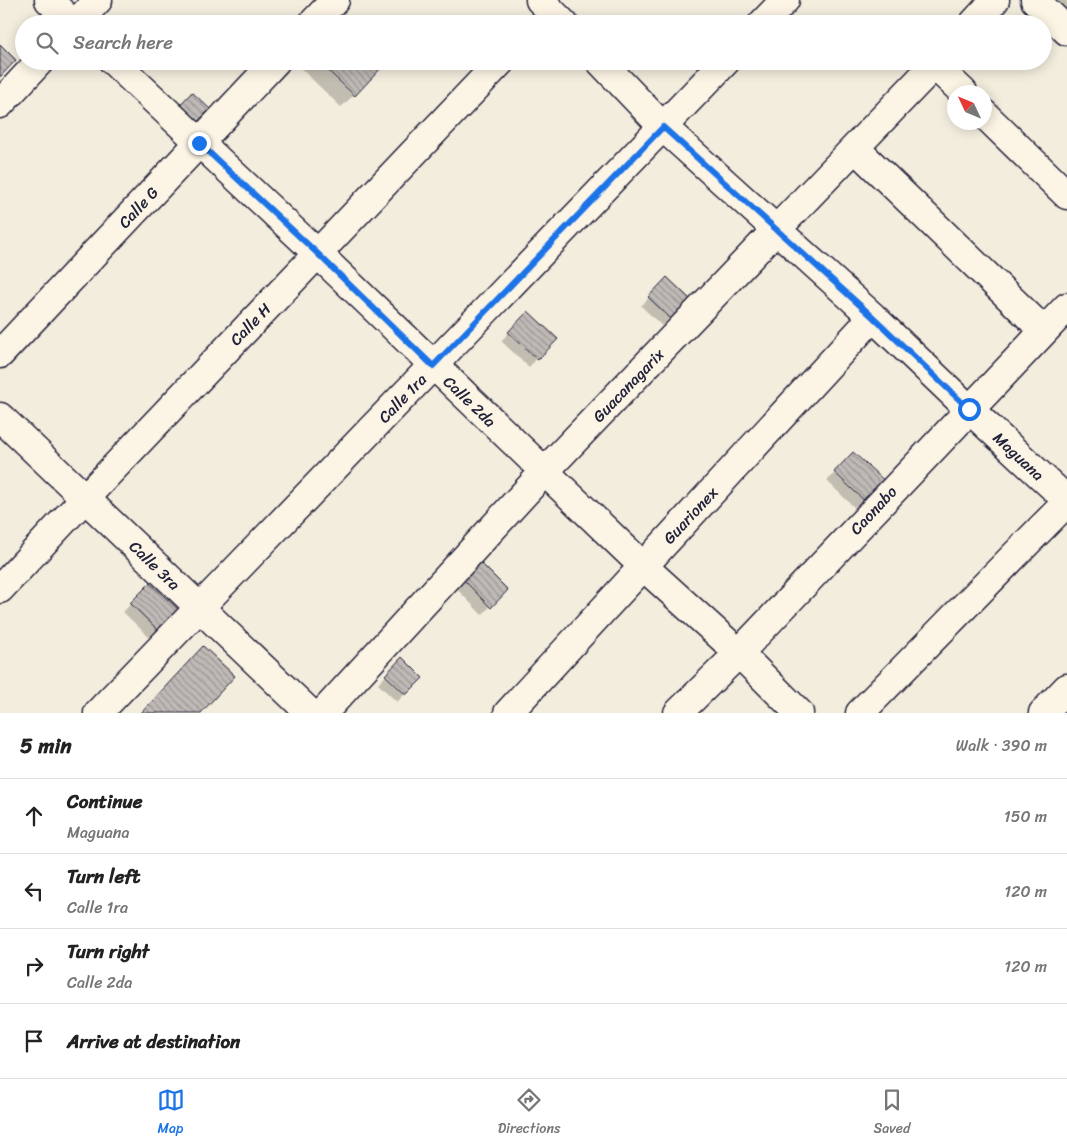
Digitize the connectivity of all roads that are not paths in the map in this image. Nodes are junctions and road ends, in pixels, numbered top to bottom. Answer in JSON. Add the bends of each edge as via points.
{"nodes":[{"id":1,"x":49,"y":0,"type":"edge"},
{"id":2,"x":98,"y":0,"type":"edge"},
{"id":3,"x":335,"y":0,"type":"edge"},
{"id":4,"x":785,"y":0,"type":"edge"},
{"id":5,"x":995,"y":0,"type":"edge"},
{"id":6,"x":1035,"y":0,"type":"edge"},
{"id":7,"x":65,"y":15,"type":"edge"},
{"id":8,"x":83,"y":15,"type":"edge"},
{"id":9,"x":321,"y":15,"type":"edge"},
{"id":10,"x":771,"y":15,"type":"edge"},
{"id":11,"x":981,"y":15,"type":"edge"},
{"id":12,"x":1050,"y":15,"type":"edge"},
{"id":13,"x":1052,"y":16,"type":"edge"},
{"id":14,"x":1067,"y":31,"type":"edge"},
{"id":15,"x":32,"y":70,"type":"edge"},
{"id":16,"x":122,"y":70,"type":"edge"},
{"id":17,"x":268,"y":70,"type":"edge"},
{"id":18,"x":492,"y":70,"type":"edge"},
{"id":19,"x":609,"y":70,"type":"edge"},
{"id":20,"x":717,"y":70,"type":"edge"},
{"id":21,"x":929,"y":70,"type":"edge"},
{"id":22,"x":943,"y":70,"type":"edge"},
{"id":23,"x":956,"y":85,"type":"edge"},
{"id":24,"x":0,"y":104,"type":"edge"},
{"id":25,"x":992,"y":122,"type":"edge"},
{"id":26,"x":663,"y":127,"type":"junction"},
{"id":27,"x":199,"y":143,"type":"junction"},
{"id":28,"x":855,"y":148,"type":"junction"},
{"id":29,"x":1067,"y":195,"type":"edge"},
{"id":30,"x":776,"y":229,"type":"junction"},
{"id":31,"x":317,"y":253,"type":"junction"},
{"id":32,"x":1067,"y":307,"type":"edge"},
{"id":33,"x":873,"y":317,"type":"junction"},
{"id":34,"x":1044,"y":331,"type":"junction"},
{"id":35,"x":0,"y":354,"type":"edge"},
{"id":36,"x":433,"y":366,"type":"junction"},
{"id":37,"x":969,"y":409,"type":"junction"},
{"id":38,"x":0,"y":417,"type":"edge"},
{"id":39,"x":544,"y":472,"type":"junction"},
{"id":40,"x":85,"y":498,"type":"junction"},
{"id":41,"x":1067,"y":501,"type":"edge"},
{"id":42,"x":643,"y":566,"type":"junction"},
{"id":43,"x":0,"y":589,"type":"edge"},
{"id":44,"x":200,"y":608,"type":"junction"},
{"id":45,"x":739,"y":653,"type":"junction"},
{"id":46,"x":1067,"y":688,"type":"edge"},
{"id":47,"x":98,"y":713,"type":"edge"},
{"id":48,"x":310,"y":713,"type":"edge"},
{"id":49,"x":323,"y":713,"type":"edge"},
{"id":50,"x":508,"y":713,"type":"edge"},
{"id":51,"x":678,"y":713,"type":"edge"},
{"id":52,"x":799,"y":713,"type":"edge"},
{"id":53,"x":860,"y":713,"type":"edge"},
{"id":54,"x":1043,"y":713,"type":"edge"}],
"edges":[{"from":1,"to":7,"type":"street"},
{"from":2,"to":8,"type":"street"},
{"from":3,"to":9,"type":"street"},
{"from":4,"to":10,"type":"street"},
{"from":5,"to":11,"type":"street"},
{"from":6,"to":12,"type":"street"},
{"from":13,"to":14,"type":"street"},
{"from":15,"to":24,"type":"street"},
{"from":16,"to":27,"type":"street","name":"Calle 2da"},
{"from":17,"to":27,"type":"street","name":"Calle G"},
{"from":18,"to":31,"type":"street","name":"Calle H"},
{"from":19,"to":26,"type":"street","name":"Maguana"},
{"from":20,"to":26,"type":"street","name":"Calle 1ra"},
{"from":21,"to":28,"type":"street","name":"Guacanagarix"},
{"from":22,"to":23,"type":"street"},
{"from":25,"to":29,"type":"street"},
{"from":26,"to":30,"type":"street","name":"Maguana"},
{"from":26,"to":36,"type":"street","name":"Calle 1ra"},
{"from":27,"to":31,"type":"street","name":"Calle 2da"},
{"from":27,"to":35,"type":"street","name":"Calle G"},
{"from":28,"to":30,"type":"street","name":"Guacanagarix"},
{"from":28,"to":34,"type":"street"},
{"from":30,"to":33,"type":"street","name":"Maguana"},
{"from":30,"to":39,"type":"street","name":"Guacanagarix"},
{"from":31,"to":36,"type":"street","name":"Calle 2da"},
{"from":31,"to":40,"type":"street","name":"Calle H"},
{"from":32,"to":34,"type":"street","name":"Caonabo"},
{"from":33,"to":37,"type":"street","name":"Maguana"},
{"from":33,"to":42,"type":"street","name":"Guarionex"},
{"from":34,"to":37,"type":"street","name":"Caonabo"},
{"from":36,"to":39,"type":"street","name":"Calle 2da"},
{"from":36,"to":44,"type":"street","name":"Calle 1ra"},
{"from":37,"to":41,"type":"street","name":"Maguana"},
{"from":37,"to":45,"type":"street","name":"Caonabo"},
{"from":38,"to":40,"type":"street","name":"Calle 3ra"},
{"from":39,"to":42,"type":"street","name":"Calle 2da"},
{"from":39,"to":49,"type":"street","name":"Guacanagarix"},
{"from":40,"to":43,"type":"street","name":"Calle H"},
{"from":40,"to":44,"type":"street","name":"Calle 3ra"},
{"from":41,"to":53,"type":"street"},
{"from":42,"to":45,"type":"street","name":"Calle 2da"},
{"from":42,"to":50,"type":"street","name":"Guarionex"},
{"from":44,"to":47,"type":"street","name":"Calle 1ra"},
{"from":44,"to":48,"type":"street","name":"Calle 3ra"},
{"from":45,"to":51,"type":"street","name":"Caonabo"},
{"from":45,"to":52,"type":"street","name":"Calle 2da"},
{"from":46,"to":54,"type":"street"}]}
